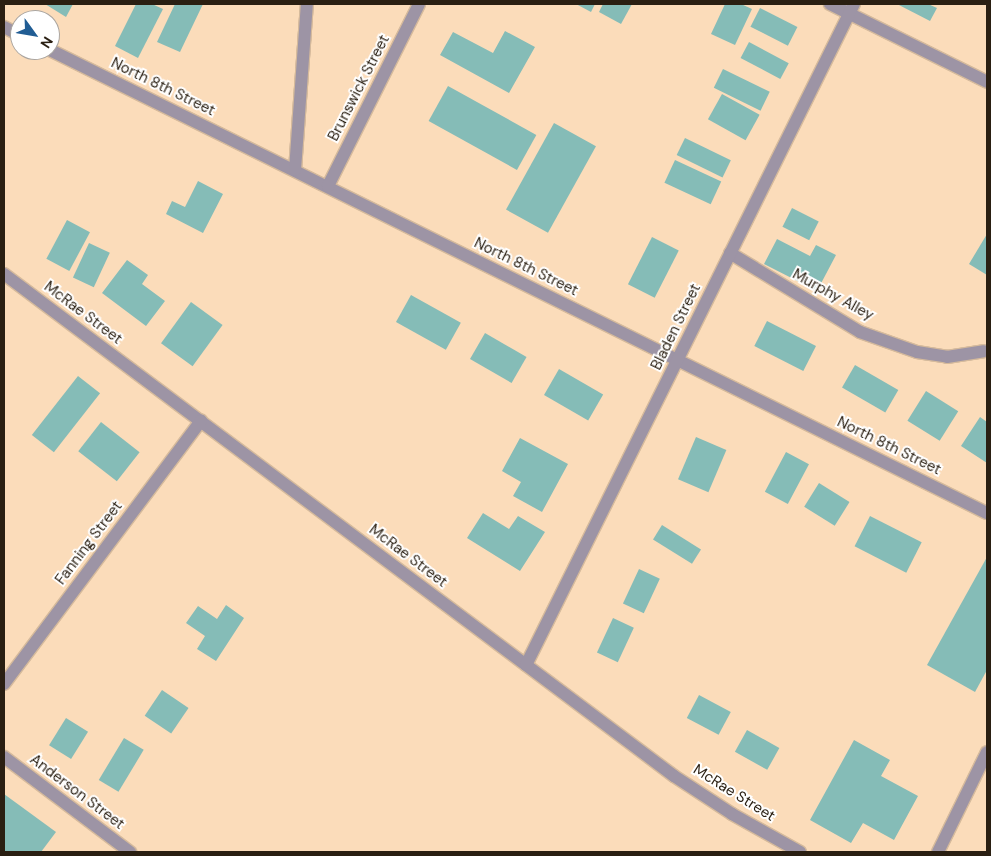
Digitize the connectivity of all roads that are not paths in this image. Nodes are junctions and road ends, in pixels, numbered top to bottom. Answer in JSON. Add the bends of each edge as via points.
{"nodes":[{"id":1,"x":307,"y":4,"type":"edge"},
{"id":2,"x":419,"y":4,"type":"edge"},
{"id":3,"x":830,"y":4,"type":"edge"},
{"id":4,"x":852,"y":8,"type":"edge"},
{"id":5,"x":60,"y":55,"type":"edge"},
{"id":6,"x":987,"y":82,"type":"edge"},
{"id":7,"x":295,"y":170,"type":"junction"},
{"id":8,"x":328,"y":186,"type":"junction"},
{"id":9,"x":730,"y":253,"type":"junction"},
{"id":10,"x":4,"y":274,"type":"edge"},
{"id":11,"x":984,"y":351,"type":"dead end"},
{"id":12,"x":678,"y":360,"type":"junction"},
{"id":13,"x":201,"y":421,"type":"junction"},
{"id":14,"x":987,"y":513,"type":"edge"},
{"id":15,"x":526,"y":665,"type":"junction"},
{"id":16,"x":4,"y":684,"type":"edge"},
{"id":17,"x":987,"y":752,"type":"edge"},
{"id":18,"x":4,"y":757,"type":"edge"},
{"id":19,"x":130,"y":852,"type":"edge"},
{"id":20,"x":800,"y":852,"type":"edge"},
{"id":21,"x":938,"y":852,"type":"edge"}],
"edges":[{"from":1,"to":7,"type":"street"},
{"from":2,"to":8,"type":"street","name":"Brunswick Street"},
{"from":3,"to":4,"type":"street"},
{"from":4,"to":6,"type":"street"},
{"from":4,"to":9,"type":"street","name":"Bladen Street"},
{"from":5,"to":7,"type":"street","name":"North 8th Street"},
{"from":7,"to":8,"type":"street","name":"North 8th Street"},
{"from":8,"to":12,"type":"street","name":"North 8th Street"},
{"from":9,"to":11,"type":"street","name":"Murphy Alley","via":[[860,332],[917,352],[946,357]]},
{"from":9,"to":12,"type":"street","name":"Bladen Street"},
{"from":10,"to":13,"type":"street","name":"McRae Street"},
{"from":12,"to":14,"type":"street","name":"North 8th Street"},
{"from":12,"to":15,"type":"street","name":"Bladen Street"},
{"from":13,"to":15,"type":"street","name":"McRae Street"},
{"from":13,"to":16,"type":"street","name":"Fanning Street"},
{"from":15,"to":20,"type":"street","name":"McRae Street","via":[[674,776],[732,814]]},
{"from":17,"to":21,"type":"street"},
{"from":18,"to":19,"type":"street","name":"Anderson Street"}]}
